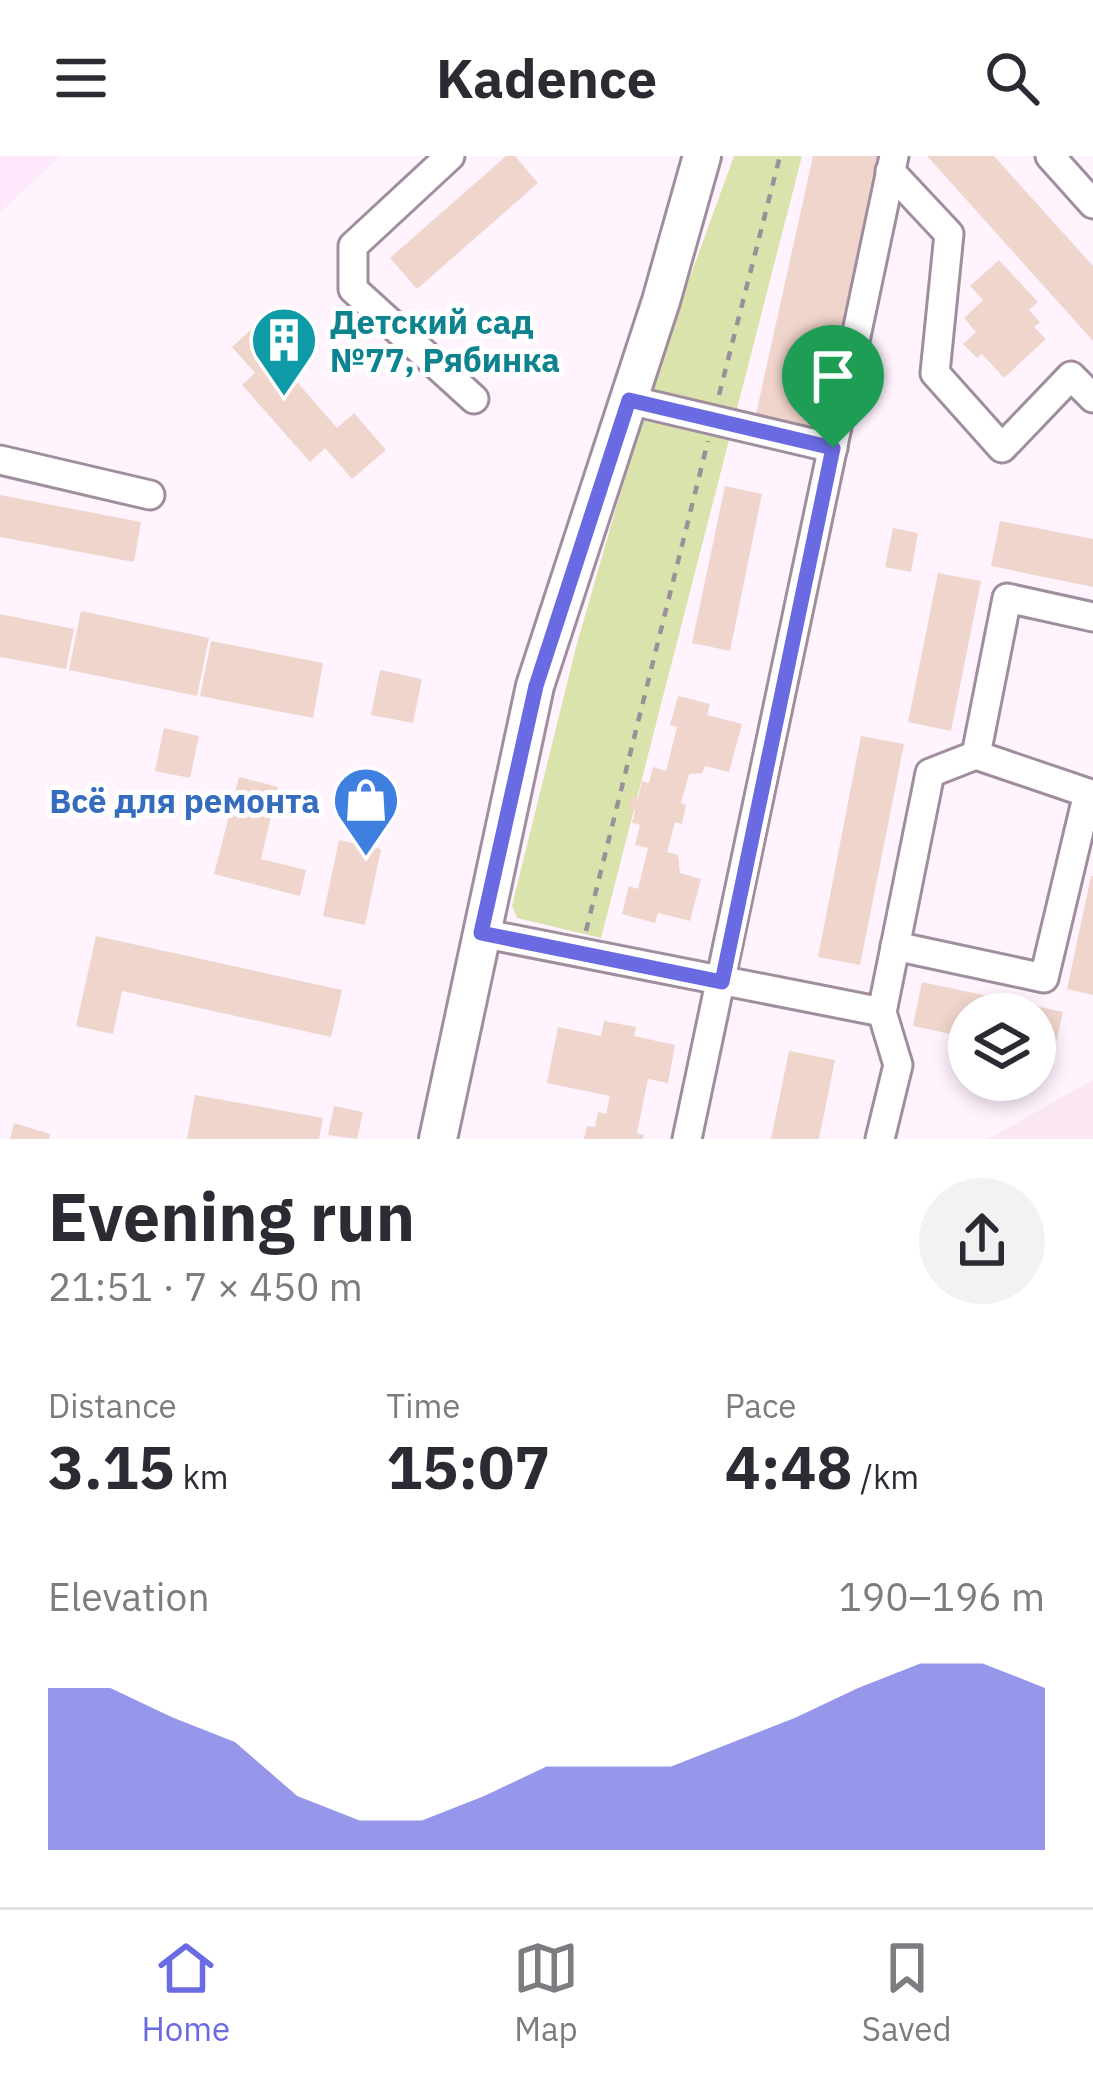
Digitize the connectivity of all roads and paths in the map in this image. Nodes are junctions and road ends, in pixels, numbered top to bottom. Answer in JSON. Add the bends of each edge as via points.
{"nodes":[{"id":1,"x":450,"y":156,"type":"edge"},
{"id":2,"x":702,"y":156,"type":"edge"},
{"id":3,"x":780,"y":156,"type":"edge"},
{"id":4,"x":1050,"y":156,"type":"edge"},
{"id":5,"x":892,"y":164,"type":"edge"},
{"id":6,"x":1093,"y":204,"type":"edge"},
{"id":7,"x":1093,"y":398,"type":"edge"},
{"id":8,"x":475,"y":399,"type":"dead end"},
{"id":9,"x":629,"y":400,"type":"junction"},
{"id":10,"x":713,"y":420,"type":"junction"},
{"id":11,"x":833,"y":448,"type":"junction"},
{"id":12,"x":0,"y":460,"type":"edge"},
{"id":13,"x":150,"y":495,"type":"dead end"},
{"id":14,"x":1093,"y":616,"type":"edge"},
{"id":15,"x":976,"y":755,"type":"junction"},
{"id":16,"x":1091,"y":793,"type":"edge"},
{"id":17,"x":481,"y":933,"type":"junction"},
{"id":18,"x":896,"y":946,"type":"junction"},
{"id":19,"x":581,"y":953,"type":"junction"},
{"id":20,"x":722,"y":982,"type":"junction"},
{"id":21,"x":882,"y":1012,"type":"junction"},
{"id":22,"x":438,"y":1139,"type":"edge"},
{"id":23,"x":687,"y":1139,"type":"edge"},
{"id":24,"x":880,"y":1139,"type":"edge"}],
"edges":[{"from":1,"to":8,"type":"street","via":[[353,246],[353,289]]},
{"from":2,"to":9,"type":"main road"},
{"from":3,"to":10,"type":"path"},
{"from":4,"to":6,"type":"street"},
{"from":5,"to":7,"type":"street","via":[[949,234],[935,374],[1002,448],[1070,376]]},
{"from":5,"to":11,"type":"street"},
{"from":9,"to":10,"type":"street"},
{"from":9,"to":17,"type":"main road","via":[[536,686]]},
{"from":10,"to":11,"type":"street"},
{"from":10,"to":19,"type":"path"},
{"from":11,"to":20,"type":"street"},
{"from":12,"to":13,"type":"street"},
{"from":14,"to":15,"type":"street","via":[[1007,598]]},
{"from":15,"to":16,"type":"street"},
{"from":15,"to":18,"type":"street","via":[[930,773]]},
{"from":16,"to":18,"type":"street","via":[[1044,977]]},
{"from":17,"to":19,"type":"street"},
{"from":17,"to":22,"type":"main road"},
{"from":18,"to":21,"type":"street"},
{"from":19,"to":20,"type":"street"},
{"from":20,"to":21,"type":"street"},
{"from":20,"to":23,"type":"street"},
{"from":21,"to":24,"type":"street","via":[[898,1065]]}]}
